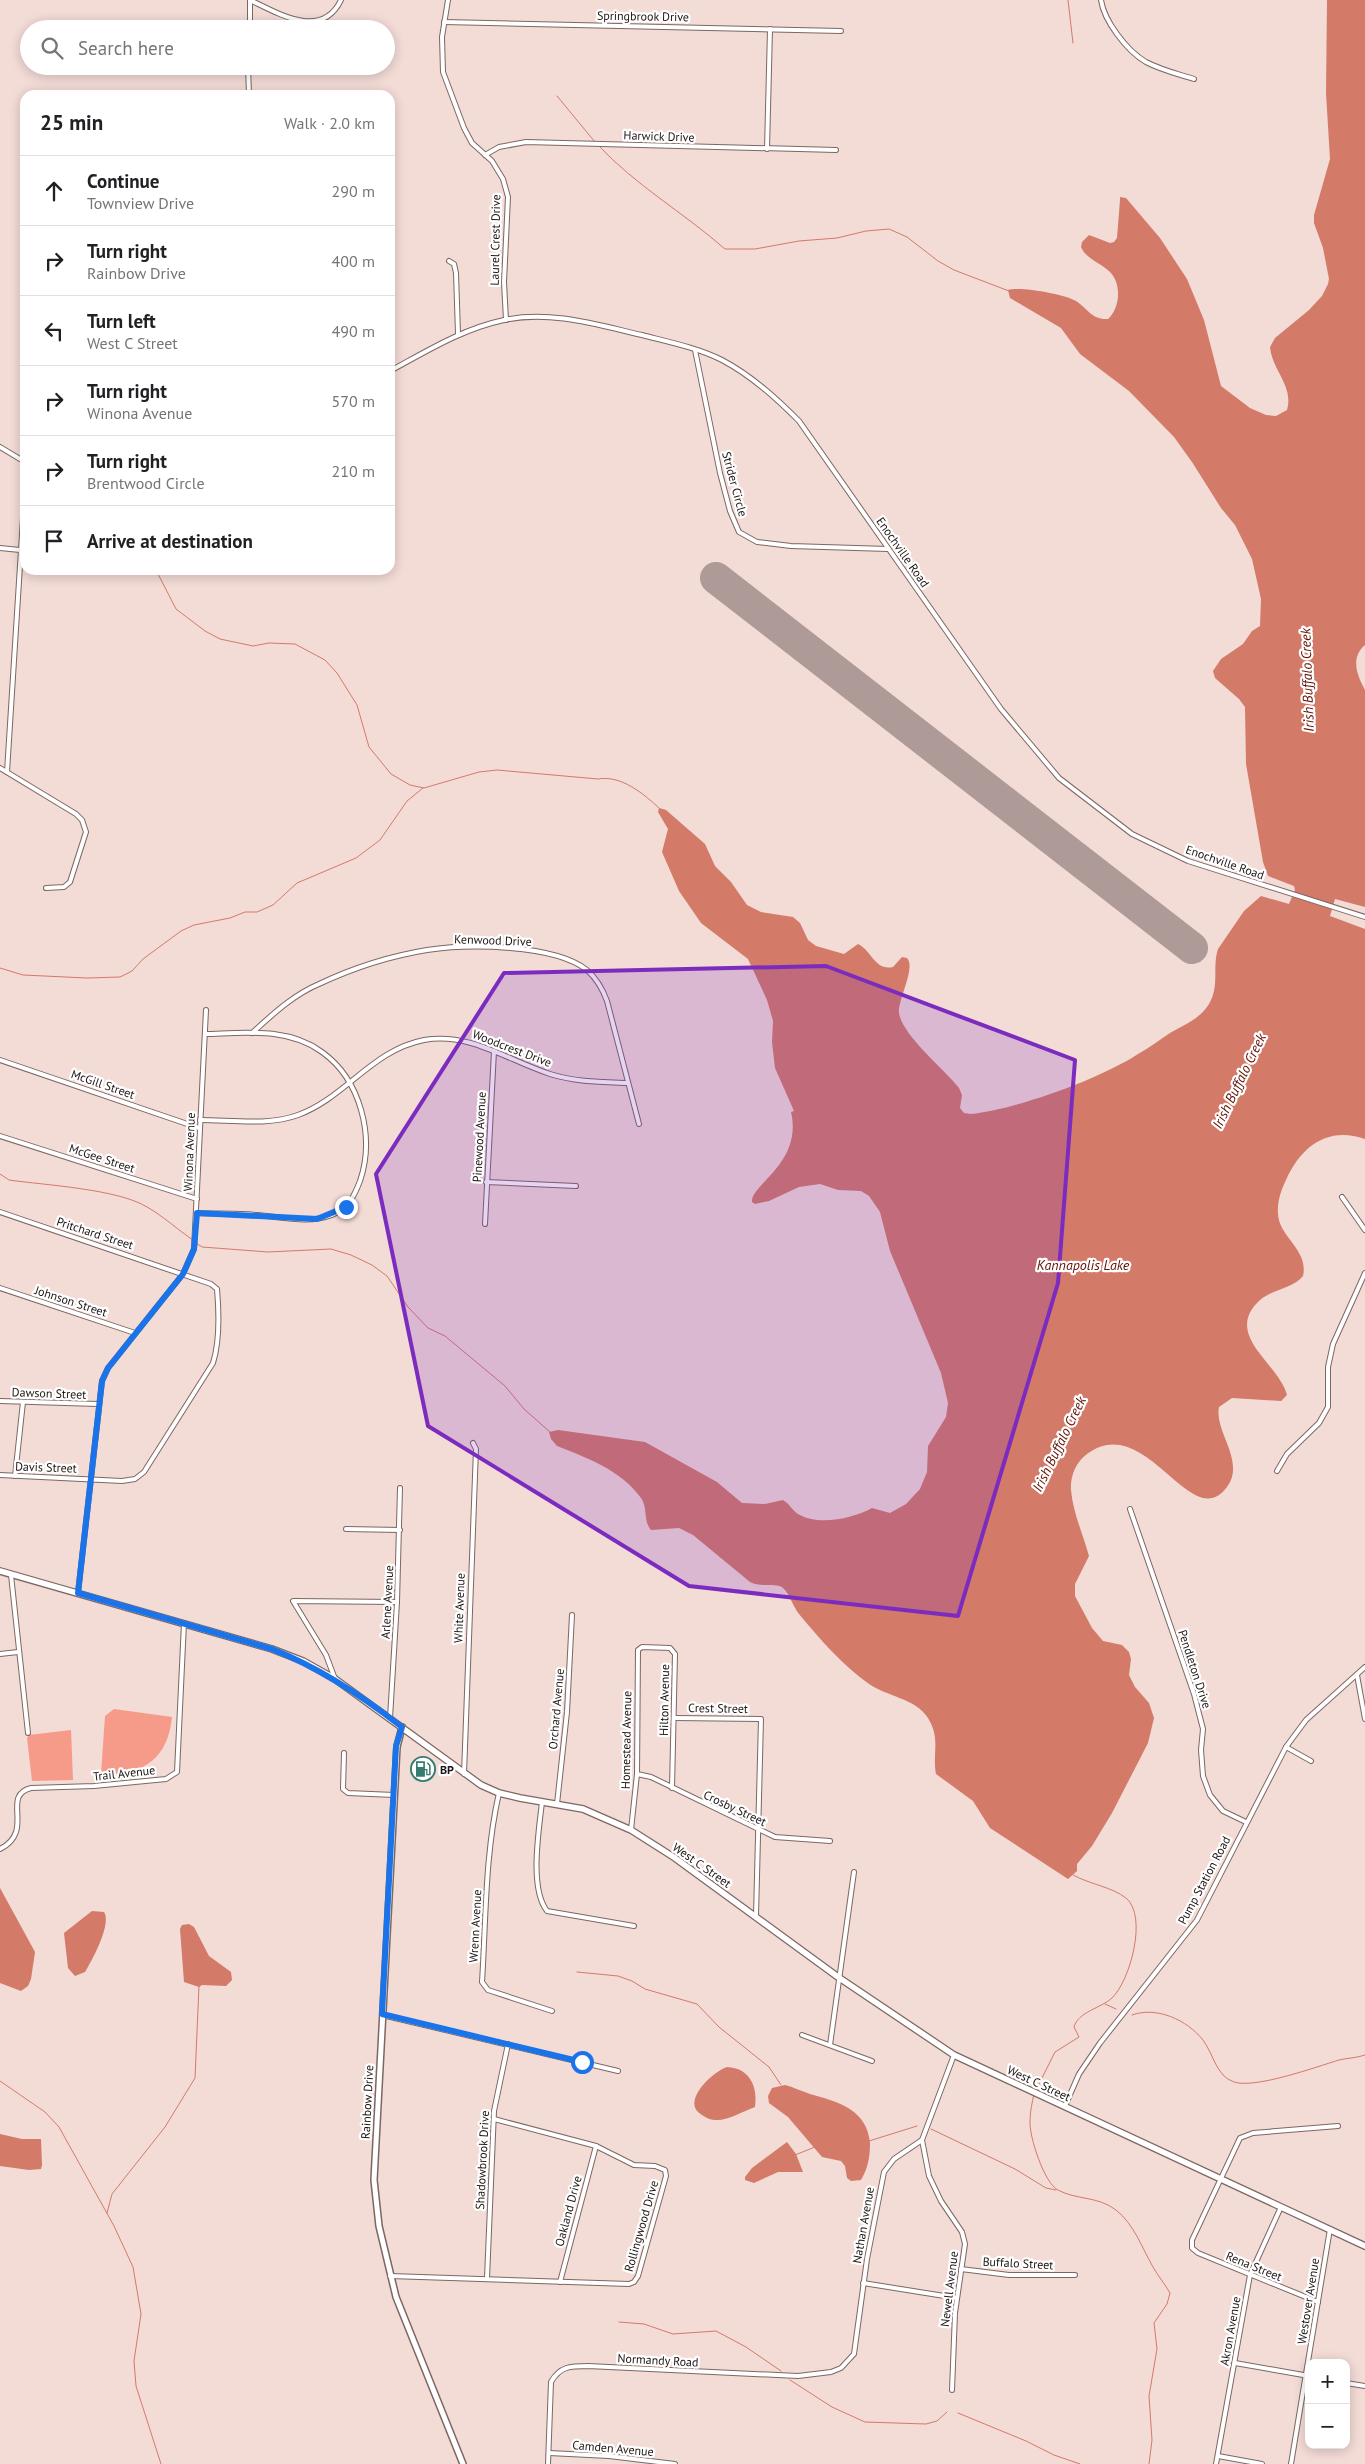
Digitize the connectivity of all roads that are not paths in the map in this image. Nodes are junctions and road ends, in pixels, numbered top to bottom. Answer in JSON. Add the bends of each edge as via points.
{"nodes":[{"id":1,"x":250,"y":0,"type":"edge"},
{"id":2,"x":341,"y":0,"type":"edge"},
{"id":3,"x":448,"y":0,"type":"edge"},
{"id":4,"x":1101,"y":0,"type":"edge"},
{"id":5,"x":250,"y":20,"type":"edge"},
{"id":6,"x":297,"y":20,"type":"edge"},
{"id":7,"x":308,"y":20,"type":"edge"},
{"id":8,"x":444,"y":22,"type":"junction"},
{"id":9,"x":770,"y":29,"type":"junction"},
{"id":10,"x":841,"y":31,"type":"dead end"},
{"id":11,"x":248,"y":75,"type":"edge"},
{"id":12,"x":1194,"y":79,"type":"dead end"},
{"id":13,"x":249,"y":90,"type":"edge"},
{"id":14,"x":766,"y":149,"type":"junction"},
{"id":15,"x":836,"y":150,"type":"dead end"},
{"id":16,"x":484,"y":155,"type":"junction"},
{"id":17,"x":449,"y":261,"type":"dead end"},
{"id":18,"x":506,"y":320,"type":"junction"},
{"id":19,"x":458,"y":334,"type":"junction"},
{"id":20,"x":696,"y":350,"type":"junction"},
{"id":21,"x":395,"y":368,"type":"edge"},
{"id":22,"x":0,"y":447,"type":"edge"},
{"id":23,"x":20,"y":459,"type":"edge"},
{"id":24,"x":0,"y":548,"type":"edge"},
{"id":25,"x":888,"y":549,"type":"junction"},
{"id":26,"x":20,"y":550,"type":"joint"},
{"id":27,"x":0,"y":768,"type":"edge"},
{"id":28,"x":7,"y":772,"type":"junction"},
{"id":29,"x":46,"y":888,"type":"dead end"},
{"id":30,"x":1365,"y":917,"type":"edge"},
{"id":31,"x":206,"y":1010,"type":"dead end"},
{"id":32,"x":252,"y":1033,"type":"junction"},
{"id":33,"x":205,"y":1034,"type":"junction"},
{"id":34,"x":494,"y":1051,"type":"junction"},
{"id":35,"x":0,"y":1060,"type":"edge"},
{"id":36,"x":350,"y":1082,"type":"junction"},
{"id":37,"x":628,"y":1083,"type":"junction"},
{"id":38,"x":200,"y":1120,"type":"junction"},
{"id":39,"x":639,"y":1124,"type":"dead end"},
{"id":40,"x":199,"y":1128,"type":"junction"},
{"id":41,"x":0,"y":1136,"type":"edge"},
{"id":42,"x":486,"y":1182,"type":"junction"},
{"id":43,"x":576,"y":1186,"type":"dead end"},
{"id":44,"x":1342,"y":1197,"type":"dead end"},
{"id":45,"x":197,"y":1199,"type":"junction"},
{"id":46,"x":0,"y":1212,"type":"edge"},
{"id":47,"x":197,"y":1213,"type":"junction"},
{"id":48,"x":485,"y":1224,"type":"dead end"},
{"id":49,"x":1365,"y":1230,"type":"edge"},
{"id":50,"x":1365,"y":1273,"type":"edge"},
{"id":51,"x":183,"y":1274,"type":"junction"},
{"id":52,"x":0,"y":1288,"type":"edge"},
{"id":53,"x":135,"y":1333,"type":"junction"},
{"id":54,"x":0,"y":1401,"type":"edge"},
{"id":55,"x":23,"y":1402,"type":"junction"},
{"id":56,"x":98,"y":1404,"type":"junction"},
{"id":57,"x":472,"y":1443,"type":"dead end"},
{"id":58,"x":1277,"y":1470,"type":"dead end"},
{"id":59,"x":0,"y":1475,"type":"edge"},
{"id":60,"x":15,"y":1476,"type":"junction"},
{"id":61,"x":91,"y":1479,"type":"junction"},
{"id":62,"x":400,"y":1488,"type":"dead end"},
{"id":63,"x":1130,"y":1509,"type":"dead end"},
{"id":64,"x":346,"y":1529,"type":"dead end"},
{"id":65,"x":400,"y":1530,"type":"junction"},
{"id":66,"x":0,"y":1572,"type":"edge"},
{"id":67,"x":11,"y":1575,"type":"junction"},
{"id":68,"x":78,"y":1593,"type":"junction"},
{"id":69,"x":397,"y":1602,"type":"junction"},
{"id":70,"x":572,"y":1615,"type":"dead end"},
{"id":71,"x":184,"y":1623,"type":"junction"},
{"id":72,"x":638,"y":1650,"type":"joint"},
{"id":73,"x":18,"y":1652,"type":"junction"},
{"id":74,"x":0,"y":1654,"type":"edge"},
{"id":75,"x":1365,"y":1667,"type":"edge"},
{"id":76,"x":1356,"y":1675,"type":"junction"},
{"id":77,"x":335,"y":1679,"type":"junction"},
{"id":78,"x":390,"y":1718,"type":"junction"},
{"id":79,"x":674,"y":1718,"type":"junction"},
{"id":80,"x":1365,"y":1719,"type":"edge"},
{"id":81,"x":402,"y":1727,"type":"junction"},
{"id":82,"x":28,"y":1733,"type":"dead end"},
{"id":83,"x":1286,"y":1747,"type":"junction"},
{"id":84,"x":344,"y":1753,"type":"dead end"},
{"id":85,"x":1311,"y":1761,"type":"dead end"},
{"id":86,"x":464,"y":1774,"type":"junction"},
{"id":87,"x":637,"y":1774,"type":"junction"},
{"id":88,"x":672,"y":1788,"type":"junction"},
{"id":89,"x":499,"y":1793,"type":"junction"},
{"id":90,"x":394,"y":1795,"type":"junction"},
{"id":91,"x":542,"y":1802,"type":"junction"},
{"id":92,"x":557,"y":1804,"type":"junction"},
{"id":93,"x":1246,"y":1822,"type":"junction"},
{"id":94,"x":631,"y":1830,"type":"junction"},
{"id":95,"x":758,"y":1830,"type":"junction"},
{"id":96,"x":830,"y":1841,"type":"dead end"},
{"id":97,"x":0,"y":1849,"type":"edge"},
{"id":98,"x":854,"y":1872,"type":"dead end"},
{"id":99,"x":756,"y":1916,"type":"junction"},
{"id":100,"x":634,"y":1926,"type":"dead end"},
{"id":101,"x":838,"y":1977,"type":"junction"},
{"id":102,"x":552,"y":2011,"type":"dead end"},
{"id":103,"x":382,"y":2014,"type":"junction"},
{"id":104,"x":802,"y":2035,"type":"dead end"},
{"id":105,"x":508,"y":2044,"type":"junction"},
{"id":106,"x":830,"y":2045,"type":"junction"},
{"id":107,"x":954,"y":2055,"type":"junction"},
{"id":108,"x":872,"y":2061,"type":"dead end"},
{"id":109,"x":618,"y":2071,"type":"dead end"},
{"id":110,"x":1065,"y":2106,"type":"junction"},
{"id":111,"x":494,"y":2119,"type":"junction"},
{"id":112,"x":1338,"y":2126,"type":"dead end"},
{"id":113,"x":922,"y":2140,"type":"junction"},
{"id":114,"x":596,"y":2146,"type":"junction"},
{"id":115,"x":1221,"y":2179,"type":"junction"},
{"id":116,"x":1281,"y":2206,"type":"junction"},
{"id":117,"x":1330,"y":2229,"type":"junction"},
{"id":118,"x":1365,"y":2246,"type":"edge"},
{"id":119,"x":961,"y":2269,"type":"junction"},
{"id":120,"x":1074,"y":2275,"type":"dead end"},
{"id":121,"x":1250,"y":2275,"type":"junction"},
{"id":122,"x":390,"y":2276,"type":"junction"},
{"id":123,"x":487,"y":2278,"type":"junction"},
{"id":124,"x":560,"y":2282,"type":"junction"},
{"id":125,"x":863,"y":2283,"type":"junction"},
{"id":126,"x":957,"y":2298,"type":"junction"},
{"id":127,"x":1318,"y":2302,"type":"junction"},
{"id":128,"x":1310,"y":2359,"type":"edge"},
{"id":129,"x":848,"y":2362,"type":"joint"},
{"id":130,"x":1235,"y":2362,"type":"junction"},
{"id":131,"x":1305,"y":2375,"type":"edge"},
{"id":132,"x":1350,"y":2384,"type":"edge"},
{"id":133,"x":1365,"y":2386,"type":"edge"},
{"id":134,"x":952,"y":2390,"type":"dead end"},
{"id":135,"x":1305,"y":2392,"type":"edge"},
{"id":136,"x":549,"y":2453,"type":"junction"},
{"id":137,"x":1218,"y":2456,"type":"junction"},
{"id":138,"x":463,"y":2464,"type":"edge"},
{"id":139,"x":548,"y":2464,"type":"edge"},
{"id":140,"x":675,"y":2464,"type":"edge"},
{"id":141,"x":1216,"y":2464,"type":"edge"},
{"id":142,"x":1262,"y":2464,"type":"edge"},
{"id":143,"x":1291,"y":2464,"type":"edge"}],
"edges":[{"from":1,"to":5,"type":"street"},
{"from":1,"to":6,"type":"street"},
{"from":2,"to":7,"type":"street","via":[[336,11],[326,18]]},
{"from":3,"to":8,"type":"street","name":"Laurel Crest Drive"},
{"from":4,"to":12,"type":"street","via":[[1106,19],[1144,61]]},
{"from":8,"to":9,"type":"street","name":"Springbrook Drive"},
{"from":8,"to":16,"type":"street","name":"Laurel Crest Drive","via":[[443,72],[464,128]]},
{"from":9,"to":10,"type":"street","name":"Springbrook Drive"},
{"from":9,"to":14,"type":"street"},
{"from":11,"to":13,"type":"street"},
{"from":14,"to":15,"type":"street","name":"Harwick Drive"},
{"from":14,"to":16,"type":"street","name":"Harwick Drive","via":[[526,142],[499,147]]},
{"from":16,"to":18,"type":"street","name":"Laurel Crest Drive","via":[[492,161],[503,179],[508,197],[504,282]]},
{"from":17,"to":19,"type":"street","via":[[454,264],[456,273]]},
{"from":18,"to":19,"type":"street","name":"Enochville Road"},
{"from":18,"to":20,"type":"street","name":"Enochville Road","via":[[569,319]]},
{"from":19,"to":21,"type":"street","name":"Enochville Road"},
{"from":20,"to":25,"type":"street","name":"Enochville Road","via":[[743,372],[799,421]]},
{"from":20,"to":25,"type":"street","name":"Strider Circle","via":[[720,473],[739,532],[757,542],[791,546]]},
{"from":22,"to":23,"type":"street"},
{"from":24,"to":26,"type":"street"},
{"from":25,"to":30,"type":"street","name":"Enochville Road","via":[[1001,709],[1059,778],[1132,834],[1188,861]]},
{"from":26,"to":28,"type":"street"},
{"from":27,"to":28,"type":"street"},
{"from":28,"to":29,"type":"street","via":[[76,814],[85,826],[85,840],[70,882],[64,887]]},
{"from":31,"to":33,"type":"street","name":"Winona Avenue"},
{"from":32,"to":33,"type":"street"},
{"from":32,"to":36,"type":"street","via":[[279,1034],[310,1045],[328,1057]]},
{"from":32,"to":37,"type":"street","name":"Kenwood Drive","via":[[298,994],[375,963],[429,950],[529,950],[587,970],[602,988]]},
{"from":33,"to":38,"type":"street","name":"Winona Avenue"},
{"from":34,"to":36,"type":"street","name":"Woodcrest Drive","via":[[470,1042],[424,1040],[379,1058]]},
{"from":34,"to":37,"type":"street","name":"Woodcrest Drive","via":[[572,1080]]},
{"from":34,"to":42,"type":"street","name":"Pinewood Avenue"},
{"from":35,"to":40,"type":"street","name":"McGill Street"},
{"from":36,"to":38,"type":"street","name":"Woodcrest Drive","via":[[320,1104],[298,1115],[271,1120]]},
{"from":36,"to":47,"type":"street","via":[[367,1136],[362,1176],[346,1207],[317,1219]]},
{"from":37,"to":39,"type":"street","name":"Kenwood Drive"},
{"from":38,"to":40,"type":"street","name":"Winona Avenue"},
{"from":40,"to":45,"type":"street","name":"Winona Avenue"},
{"from":41,"to":45,"type":"street","name":"McGee Street"},
{"from":42,"to":43,"type":"street"},
{"from":42,"to":48,"type":"street","name":"Pinewood Avenue"},
{"from":44,"to":49,"type":"street"},
{"from":45,"to":47,"type":"street","name":"Winona Avenue"},
{"from":46,"to":51,"type":"street","name":"Pritchard Street"},
{"from":47,"to":51,"type":"street","name":"Winona Avenue","via":[[194,1249]]},
{"from":50,"to":58,"type":"street","via":[[1333,1344],[1328,1367],[1328,1407],[1320,1423],[1287,1454]]},
{"from":51,"to":53,"type":"street","name":"Winona Avenue"},
{"from":51,"to":61,"type":"street","name":"Pritchard Street","via":[[216,1289],[216,1354],[213,1363],[144,1472],[122,1481]]},
{"from":52,"to":53,"type":"street","name":"Johnson Street"},
{"from":53,"to":56,"type":"street","name":"Winona Avenue","via":[[108,1368]]},
{"from":54,"to":55,"type":"street","name":"Dawson Street"},
{"from":55,"to":56,"type":"street","name":"Dawson Street"},
{"from":55,"to":60,"type":"street"},
{"from":56,"to":61,"type":"street","name":"Winona Avenue"},
{"from":57,"to":86,"type":"street","name":"White Avenue","via":[[476,1449]]},
{"from":59,"to":60,"type":"street","name":"Davis Street"},
{"from":60,"to":61,"type":"street","name":"Davis Street"},
{"from":61,"to":68,"type":"street","name":"Winona Avenue"},
{"from":62,"to":65,"type":"street","name":"Arlene Avenue"},
{"from":63,"to":93,"type":"street","name":"Pendleton Drive","via":[[1204,1729],[1201,1750],[1203,1776],[1210,1795],[1223,1811]]},
{"from":64,"to":65,"type":"street"},
{"from":65,"to":69,"type":"street","name":"Arlene Avenue"},
{"from":66,"to":67,"type":"main road","name":"West C Street"},
{"from":67,"to":68,"type":"main road","name":"West C Street"},
{"from":67,"to":73,"type":"street"},
{"from":68,"to":71,"type":"main road","name":"West C Street"},
{"from":69,"to":77,"type":"street","via":[[293,1601],[326,1656]]},
{"from":69,"to":78,"type":"street","name":"Arlene Avenue"},
{"from":70,"to":92,"type":"street","name":"Orchard Avenue","via":[[567,1712]]},
{"from":71,"to":77,"type":"main road","name":"West C Street","via":[[272,1649]]},
{"from":71,"to":97,"type":"street","name":"Trail Avenue","via":[[177,1772],[166,1779],[22,1790],[16,1802],[17,1831],[14,1839]]},
{"from":72,"to":79,"type":"street","name":"Hilton Avenue","via":[[662,1647],[670,1648],[675,1654]]},
{"from":72,"to":87,"type":"street","name":"Homestead Avenue"},
{"from":73,"to":74,"type":"street"},
{"from":73,"to":82,"type":"street"},
{"from":75,"to":76,"type":"street","name":"Pump Station Road"},
{"from":76,"to":80,"type":"street"},
{"from":76,"to":83,"type":"street","name":"Pump Station Road","via":[[1306,1720]]},
{"from":77,"to":78,"type":"main road","name":"West C Street"},
{"from":78,"to":81,"type":"main road","name":"West C Street"},
{"from":79,"to":88,"type":"street","name":"Hilton Avenue"},
{"from":79,"to":95,"type":"street","name":"Crest Street","via":[[760,1719]]},
{"from":81,"to":86,"type":"main road","name":"West C Street"},
{"from":81,"to":90,"type":"street","name":"Rainbow Drive","via":[[396,1746]]},
{"from":83,"to":85,"type":"street"},
{"from":83,"to":93,"type":"street","name":"Pump Station Road"},
{"from":84,"to":90,"type":"street","via":[[343,1789],[348,1793]]},
{"from":86,"to":89,"type":"main road","name":"West C Street"},
{"from":87,"to":88,"type":"street","name":"Crosby Street","via":[[651,1776]]},
{"from":87,"to":94,"type":"street","name":"Homestead Avenue"},
{"from":88,"to":95,"type":"street","name":"Crosby Street"},
{"from":89,"to":91,"type":"main road","name":"West C Street"},
{"from":89,"to":102,"type":"street","name":"Wrenn Avenue","via":[[492,1822],[482,1982],[488,1990]]},
{"from":90,"to":103,"type":"street","name":"Rainbow Drive"},
{"from":91,"to":92,"type":"main road","name":"West C Street"},
{"from":91,"to":100,"type":"street","via":[[537,1867],[542,1904],[547,1910]]},
{"from":92,"to":94,"type":"main road","name":"West C Street","via":[[583,1810]]},
{"from":93,"to":110,"type":"street","name":"Pump Station Road","via":[[1197,1920],[1100,2043],[1079,2074]]},
{"from":94,"to":99,"type":"main road","name":"West C Street"},
{"from":95,"to":96,"type":"street","name":"Crosby Street","via":[[775,1837]]},
{"from":95,"to":99,"type":"street"},
{"from":98,"to":101,"type":"street"},
{"from":99,"to":101,"type":"main road","name":"West C Street"},
{"from":101,"to":106,"type":"street"},
{"from":101,"to":107,"type":"main road","name":"West C Street"},
{"from":103,"to":105,"type":"street"},
{"from":103,"to":122,"type":"street","name":"Rainbow Drive","via":[[374,2180],[379,2226]]},
{"from":104,"to":106,"type":"street"},
{"from":105,"to":109,"type":"street"},
{"from":105,"to":111,"type":"street","name":"Shadowbrook Drive"},
{"from":106,"to":108,"type":"street"},
{"from":107,"to":110,"type":"main road","name":"West C Street"},
{"from":107,"to":113,"type":"street"},
{"from":110,"to":115,"type":"main road","name":"West C Street"},
{"from":111,"to":114,"type":"street","name":"Rollingwood Drive"},
{"from":111,"to":123,"type":"street","name":"Shadowbrook Drive"},
{"from":112,"to":115,"type":"street","via":[[1253,2133],[1240,2138]]},
{"from":113,"to":119,"type":"street","name":"Newell Avenue","via":[[929,2176],[962,2232],[965,2244]]},
{"from":113,"to":125,"type":"street","name":"Nathan Avenue","via":[[894,2159],[884,2172]]},
{"from":114,"to":124,"type":"street","name":"Oakland Drive"},
{"from":114,"to":124,"type":"street","name":"Rollingwood Drive","via":[[634,2165],[661,2167],[665,2170],[663,2186],[634,2282]]},
{"from":115,"to":116,"type":"main road","name":"West C Street"},
{"from":115,"to":121,"type":"street","name":"Rena Street","via":[[1192,2240],[1192,2248]]},
{"from":116,"to":117,"type":"main road","name":"West C Street"},
{"from":116,"to":121,"type":"street","name":"Akron Avenue"},
{"from":117,"to":118,"type":"main road","name":"West C Street"},
{"from":117,"to":127,"type":"street","name":"Westover Avenue"},
{"from":119,"to":120,"type":"street","name":"Buffalo Street","via":[[1008,2275]]},
{"from":119,"to":126,"type":"street","name":"Newell Avenue"},
{"from":121,"to":127,"type":"street","name":"Rena Street"},
{"from":121,"to":130,"type":"street","name":"Akron Avenue"},
{"from":122,"to":123,"type":"street","name":"Rollingwood Drive"},
{"from":122,"to":138,"type":"street","name":"Rainbow Drive"},
{"from":123,"to":124,"type":"street","name":"Rollingwood Drive"},
{"from":125,"to":126,"type":"street"},
{"from":125,"to":129,"type":"street","name":"Nathan Avenue","via":[[856,2346]]},
{"from":126,"to":134,"type":"street","name":"Newell Avenue"},
{"from":127,"to":128,"type":"street","name":"Westover Avenue"},
{"from":129,"to":136,"type":"street","name":"Normandy Road","via":[[831,2372],[789,2376],[588,2366],[564,2368],[551,2382]]},
{"from":130,"to":131,"type":"street"},
{"from":130,"to":137,"type":"street","name":"Akron Avenue"},
{"from":132,"to":133,"type":"street"},
{"from":135,"to":143,"type":"street","name":"Westover Avenue"},
{"from":136,"to":139,"type":"street","name":"Normandy Road"},
{"from":136,"to":140,"type":"street","name":"Camden Avenue"},
{"from":137,"to":141,"type":"street","name":"Akron Avenue"},
{"from":137,"to":142,"type":"street"}]}
